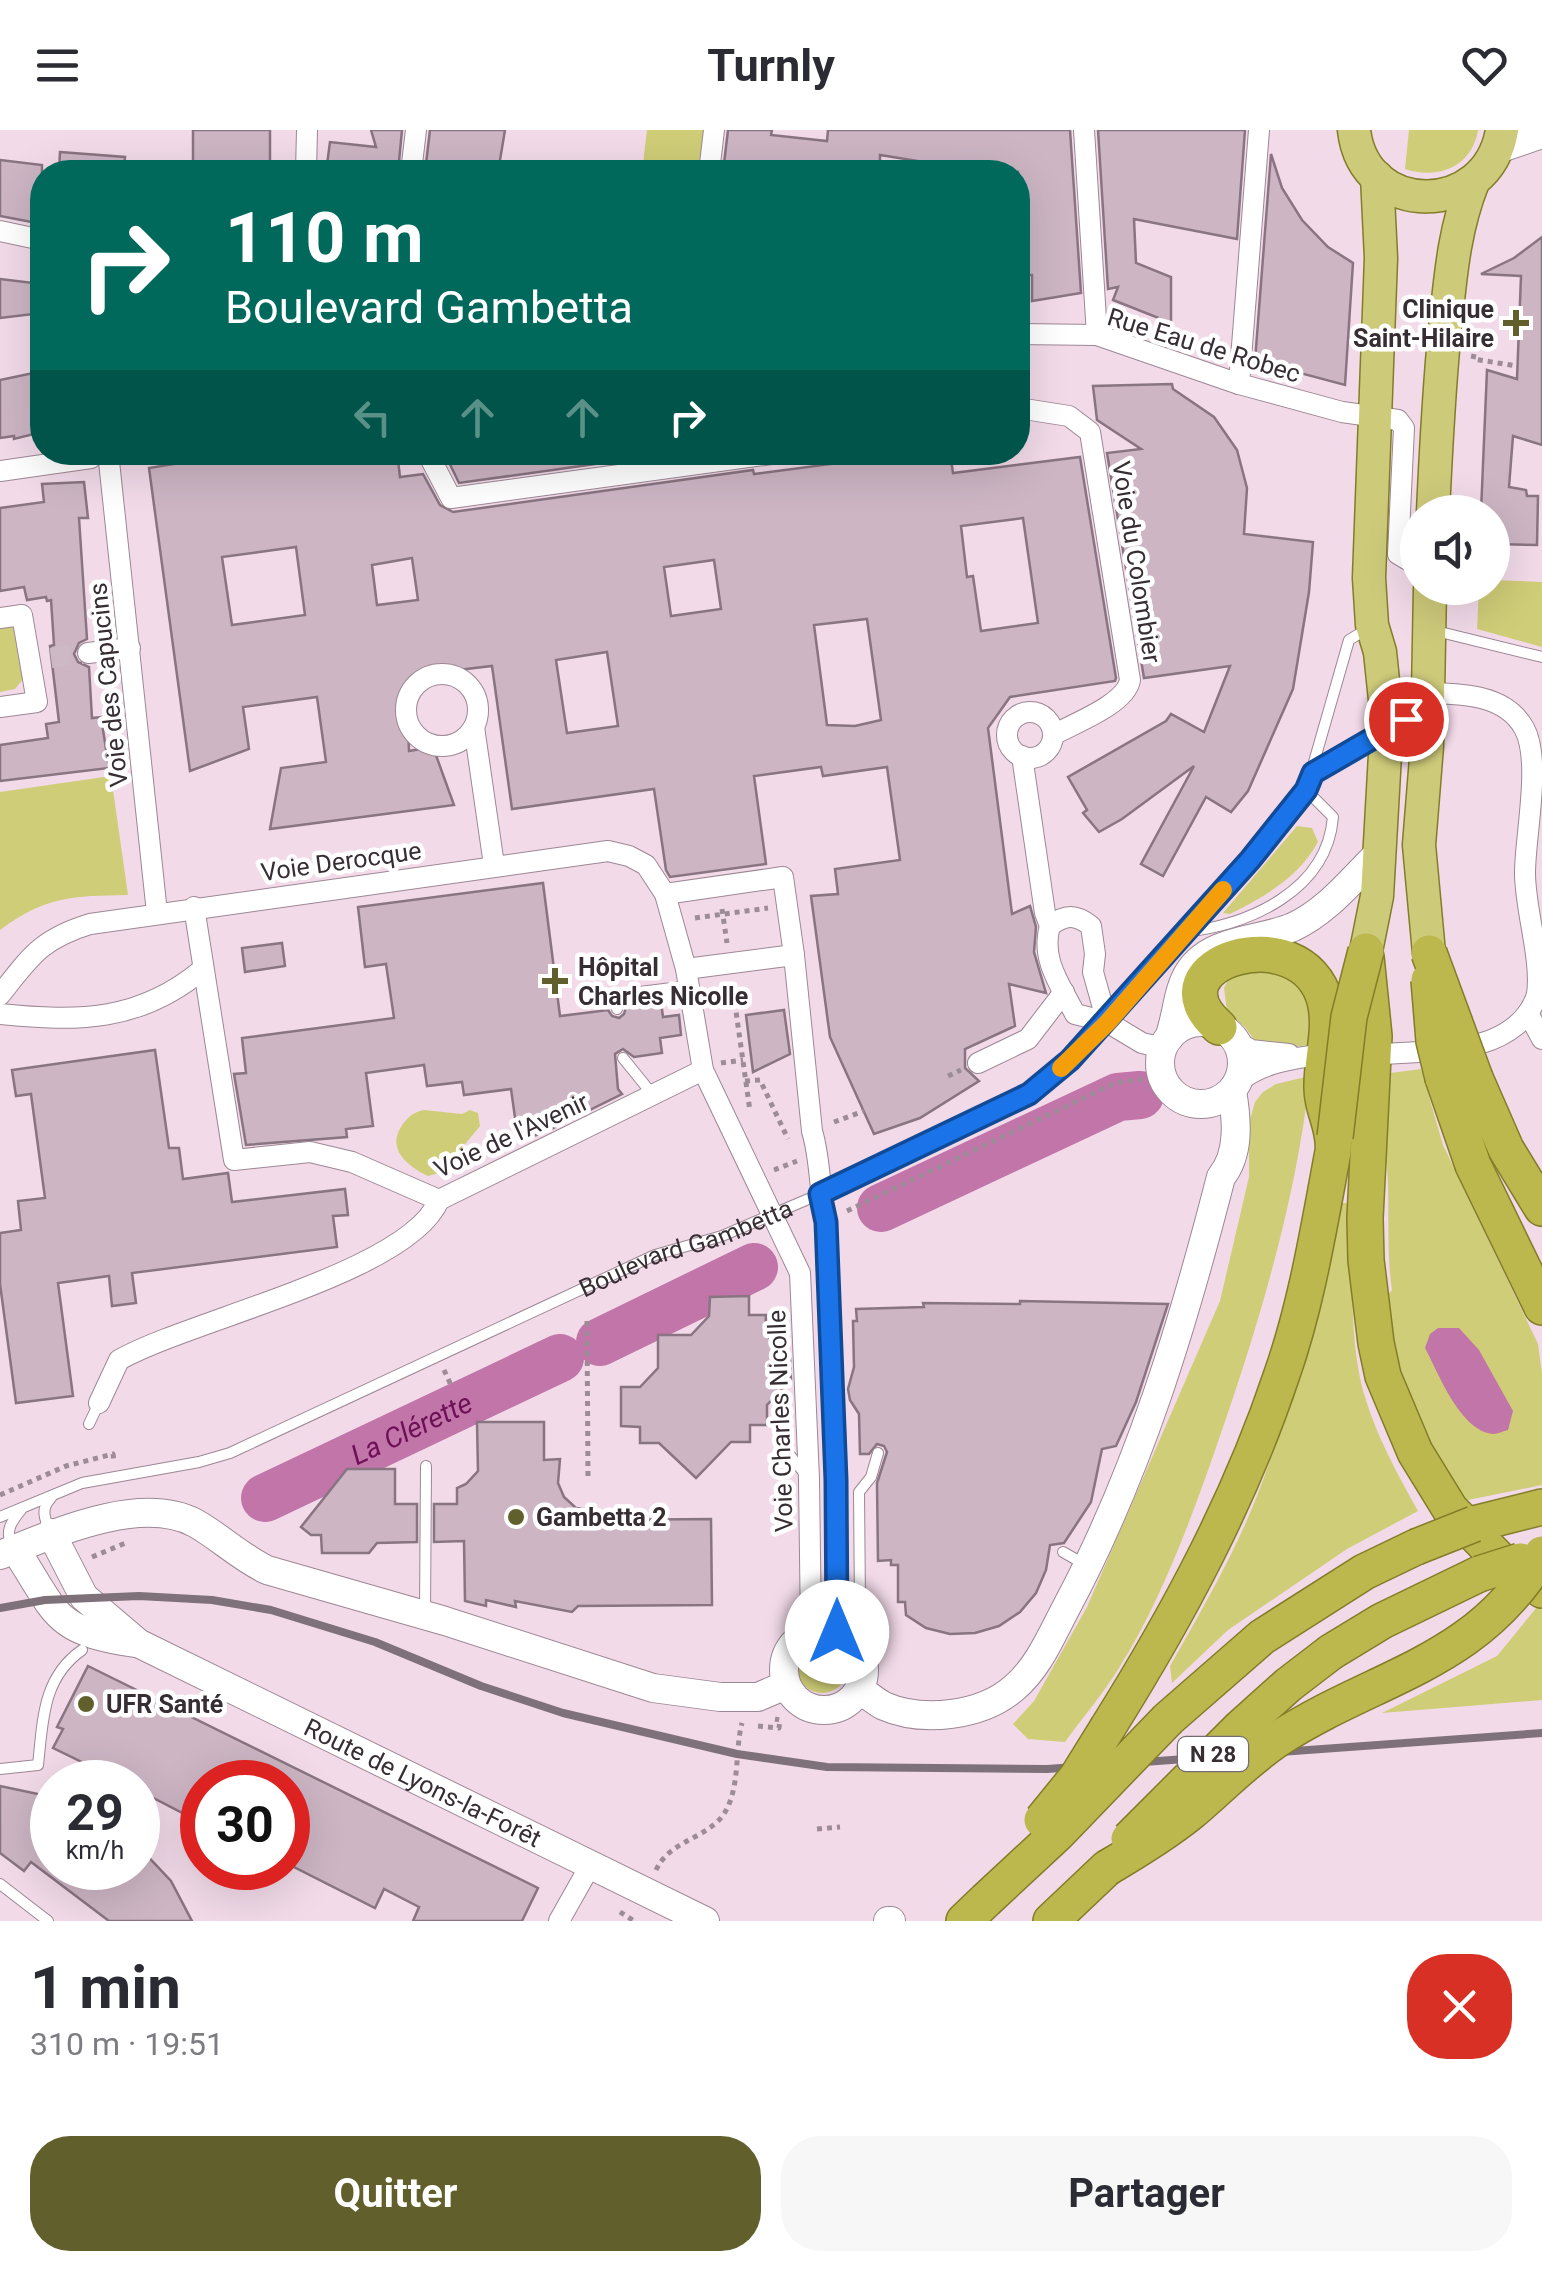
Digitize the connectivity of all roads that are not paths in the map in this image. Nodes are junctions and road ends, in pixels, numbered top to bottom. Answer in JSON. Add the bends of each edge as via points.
{"nodes":[{"id":1,"x":307,"y":130,"type":"edge"},
{"id":2,"x":416,"y":130,"type":"edge"},
{"id":3,"x":714,"y":130,"type":"edge"},
{"id":4,"x":1084,"y":130,"type":"edge"},
{"id":5,"x":1259,"y":130,"type":"edge"},
{"id":6,"x":1354,"y":130,"type":"edge"},
{"id":7,"x":1542,"y":134,"type":"edge"},
{"id":8,"x":1500,"y":140,"type":"edge"},
{"id":9,"x":306,"y":160,"type":"edge"},
{"id":10,"x":412,"y":160,"type":"edge"},
{"id":11,"x":710,"y":160,"type":"edge"},
{"id":12,"x":1377,"y":177,"type":"junction"},
{"id":13,"x":1473,"y":182,"type":"junction"},
{"id":14,"x":0,"y":231,"type":"edge"},
{"id":15,"x":30,"y":237,"type":"edge"},
{"id":16,"x":1030,"y":334,"type":"edge"},
{"id":17,"x":1097,"y":335,"type":"junction"},
{"id":18,"x":1238,"y":384,"type":"junction"},
{"id":19,"x":1030,"y":410,"type":"edge"},
{"id":20,"x":1375,"y":416,"type":"junction"},
{"id":21,"x":42,"y":465,"type":"edge"},
{"id":22,"x":109,"y":465,"type":"edge"},
{"id":23,"x":434,"y":465,"type":"edge"},
{"id":24,"x":691,"y":465,"type":"edge"},
{"id":25,"x":0,"y":471,"type":"edge"},
{"id":26,"x":1401,"y":495,"type":"edge"},
{"id":27,"x":1434,"y":495,"type":"edge"},
{"id":28,"x":1400,"y":512,"type":"edge"},
{"id":29,"x":1400,"y":555,"type":"edge"},
{"id":30,"x":1430,"y":605,"type":"edge"},
{"id":31,"x":0,"y":618,"type":"edge"},
{"id":32,"x":1372,"y":626,"type":"junction"},
{"id":33,"x":1429,"y":629,"type":"junction"},
{"id":34,"x":130,"y":648,"type":"junction"},
{"id":35,"x":88,"y":653,"type":"tunnel mouth"},
{"id":36,"x":1542,"y":658,"type":"edge"},
{"id":37,"x":1428,"y":692,"type":"junction"},
{"id":38,"x":0,"y":707,"type":"edge"},
{"id":39,"x":474,"y":727,"type":"dead end"},
{"id":40,"x":1386,"y":732,"type":"junction"},
{"id":41,"x":1054,"y":735,"type":"junction"},
{"id":42,"x":1022,"y":756,"type":"junction"},
{"id":43,"x":1313,"y":773,"type":"junction"},
{"id":44,"x":1306,"y":790,"type":"junction"},
{"id":45,"x":1380,"y":852,"type":"junction"},
{"id":46,"x":494,"y":865,"type":"junction"},
{"id":47,"x":665,"y":894,"type":"junction"},
{"id":48,"x":194,"y":907,"type":"junction"},
{"id":49,"x":156,"y":913,"type":"junction"},
{"id":50,"x":1050,"y":926,"type":"junction"},
{"id":51,"x":1183,"y":932,"type":"junction"},
{"id":52,"x":1366,"y":951,"type":"junction"},
{"id":53,"x":1428,"y":954,"type":"joint"},
{"id":54,"x":794,"y":955,"type":"junction"},
{"id":55,"x":203,"y":969,"type":"junction"},
{"id":56,"x":687,"y":978,"type":"junction"},
{"id":57,"x":1064,"y":992,"type":"junction"},
{"id":58,"x":0,"y":995,"type":"edge"},
{"id":59,"x":617,"y":1008,"type":"dead end"},
{"id":60,"x":0,"y":1014,"type":"edge"},
{"id":61,"x":1528,"y":1014,"type":"junction"},
{"id":62,"x":1108,"y":1022,"type":"junction"},
{"id":63,"x":1227,"y":1033,"type":"junction"},
{"id":64,"x":1542,"y":1039,"type":"edge"},
{"id":65,"x":1482,"y":1043,"type":"dead end"},
{"id":66,"x":1419,"y":1052,"type":"dead end"},
{"id":67,"x":1165,"y":1054,"type":"junction"},
{"id":68,"x":1383,"y":1054,"type":"dead end"},
{"id":69,"x":623,"y":1058,"type":"dead end"},
{"id":70,"x":978,"y":1063,"type":"dead end"},
{"id":71,"x":703,"y":1070,"type":"junction"},
{"id":72,"x":1460,"y":1078,"type":"junction"},
{"id":73,"x":1234,"y":1087,"type":"junction"},
{"id":74,"x":653,"y":1095,"type":"junction"},
{"id":75,"x":1183,"y":1101,"type":"junction"},
{"id":76,"x":1335,"y":1137,"type":"junction"},
{"id":77,"x":1221,"y":1178,"type":"junction"},
{"id":78,"x":820,"y":1194,"type":"junction"},
{"id":79,"x":438,"y":1200,"type":"junction"},
{"id":80,"x":1542,"y":1208,"type":"edge"},
{"id":81,"x":771,"y":1216,"type":"junction"},
{"id":82,"x":800,"y":1273,"type":"junction"},
{"id":83,"x":826,"y":1273,"type":"junction"},
{"id":84,"x":1542,"y":1307,"type":"edge"},
{"id":85,"x":99,"y":1403,"type":"joint"},
{"id":86,"x":88,"y":1424,"type":"dead end"},
{"id":87,"x":781,"y":1444,"type":"dead end"},
{"id":88,"x":878,"y":1453,"type":"dead end"},
{"id":89,"x":426,"y":1466,"type":"dead end"},
{"id":90,"x":809,"y":1479,"type":"junction"},
{"id":91,"x":836,"y":1480,"type":"junction"},
{"id":92,"x":60,"y":1492,"type":"junction"},
{"id":93,"x":26,"y":1505,"type":"junction"},
{"id":94,"x":1542,"y":1507,"type":"edge"},
{"id":95,"x":0,"y":1517,"type":"edge"},
{"id":96,"x":51,"y":1533,"type":"junction"},
{"id":97,"x":7,"y":1552,"type":"edge"},
{"id":98,"x":1062,"y":1552,"type":"dead end"},
{"id":99,"x":1535,"y":1557,"type":"edge"},
{"id":100,"x":1088,"y":1566,"type":"junction"},
{"id":101,"x":1542,"y":1590,"type":"edge"},
{"id":102,"x":425,"y":1615,"type":"junction"},
{"id":103,"x":834,"y":1635,"type":"junction"},
{"id":104,"x":138,"y":1644,"type":"junction"},
{"id":105,"x":82,"y":1650,"type":"dead end"},
{"id":106,"x":786,"y":1685,"type":"junction"},
{"id":107,"x":860,"y":1688,"type":"junction"},
{"id":108,"x":0,"y":1769,"type":"edge"},
{"id":109,"x":590,"y":1866,"type":"junction"},
{"id":110,"x":1107,"y":1868,"type":"junction"},
{"id":111,"x":0,"y":1884,"type":"edge"},
{"id":112,"x":976,"y":1910,"type":"edge"},
{"id":113,"x":48,"y":1921,"type":"edge"},
{"id":114,"x":559,"y":1921,"type":"edge"},
{"id":115,"x":704,"y":1921,"type":"edge"},
{"id":116,"x":1052,"y":1921,"type":"edge"}],
"edges":[{"from":1,"to":9,"type":"street"},
{"from":2,"to":10,"type":"street"},
{"from":3,"to":11,"type":"street"},
{"from":4,"to":17,"type":"street"},
{"from":5,"to":18,"type":"street"},
{"from":6,"to":12,"type":"main road"},
{"from":7,"to":8,"type":"street"},
{"from":8,"to":13,"type":"main road","via":[[1488,168]]},
{"from":12,"to":13,"type":"main road","via":[[1402,193],[1432,197]]},
{"from":12,"to":20,"type":"main road"},
{"from":13,"to":27,"type":"main road","via":[[1459,216],[1452,263]]},
{"from":14,"to":15,"type":"street"},
{"from":16,"to":17,"type":"street","name":"Rue Eau de Robec"},
{"from":17,"to":18,"type":"street","name":"Rue Eau de Robec"},
{"from":18,"to":20,"type":"street","name":"Rue Eau de Robec"},
{"from":19,"to":41,"type":"street","name":"Voie du Colombier","via":[[1069,416],[1090,432],[1130,680],[1118,699]]},
{"from":20,"to":26,"type":"street","via":[[1393,418],[1404,428]]},
{"from":20,"to":32,"type":"main road"},
{"from":21,"to":25,"type":"street"},
{"from":22,"to":34,"type":"street","name":"Voie des Capucins"},
{"from":23,"to":24,"type":"street","via":[[450,498]]},
{"from":28,"to":29,"type":"street"},
{"from":30,"to":33,"type":"main road"},
{"from":31,"to":38,"type":"street","via":[[22,615],[42,659],[37,702]]},
{"from":32,"to":40,"type":"main road"},
{"from":32,"to":43,"type":"lane","name":"Boulevard Gambetta","via":[[1349,640]]},
{"from":33,"to":36,"type":"lane"},
{"from":33,"to":37,"type":"main road"},
{"from":34,"to":35,"type":"street"},
{"from":34,"to":49,"type":"street","name":"Voie des Capucins"},
{"from":37,"to":40,"type":"lane"},
{"from":37,"to":53,"type":"main road","via":[[1419,845]]},
{"from":37,"to":61,"type":"street","via":[[1494,703],[1525,728],[1532,767],[1525,875],[1539,968]]},
{"from":39,"to":46,"type":"street"},
{"from":40,"to":43,"type":"lane"},
{"from":40,"to":45,"type":"main road"},
{"from":41,"to":42,"type":"street","via":[[1043,754]]},
{"from":41,"to":42,"type":"street","via":[[1043,716],[1021,714],[1008,731],[1010,746]]},
{"from":42,"to":50,"type":"street"},
{"from":43,"to":44,"type":"lane","name":"Boulevard Gambetta"},
{"from":44,"to":51,"type":"lane","name":"Boulevard Gambetta"},
{"from":44,"to":51,"type":"lane","via":[[1333,817],[1326,848],[1305,881],[1255,914],[1221,928]]},
{"from":45,"to":52,"type":"main road"},
{"from":45,"to":67,"type":"street","via":[[1291,928],[1199,960],[1184,983]]},
{"from":46,"to":47,"type":"street","name":"Voie Derocque","via":[[608,851],[646,865]]},
{"from":46,"to":48,"type":"street","name":"Voie Derocque"},
{"from":47,"to":54,"type":"street","name":"Voie Charles Nicolle","via":[[782,877]]},
{"from":47,"to":56,"type":"street","name":"Voie Charles Nicolle"},
{"from":48,"to":49,"type":"street","name":"Voie Derocque"},
{"from":48,"to":55,"type":"street","name":"Voie de l'Avenir"},
{"from":49,"to":58,"type":"street","name":"Voie Derocque","via":[[60,934],[43,944]]},
{"from":50,"to":57,"type":"street","via":[[1047,950]]},
{"from":50,"to":62,"type":"street","via":[[1071,916],[1091,926],[1093,972]]},
{"from":51,"to":62,"type":"lane","name":"Boulevard Gambetta"},
{"from":52,"to":76,"type":"highway","bridge":true,"via":[[1349,1017]]},
{"from":52,"to":101,"type":"highway","via":[[1374,1036],[1364,1218],[1383,1376],[1415,1452],[1450,1509],[1498,1558]]},
{"from":53,"to":72,"type":"highway","bridge":true,"via":[[1429,1008]]},
{"from":54,"to":56,"type":"street"},
{"from":54,"to":78,"type":"street","name":"Voie Charles Nicolle"},
{"from":55,"to":60,"type":"street","via":[[167,996],[120,1012],[50,1019]]},
{"from":55,"to":79,"type":"street","name":"Voie de l'Avenir","via":[[234,1160],[310,1152],[352,1162]]},
{"from":56,"to":59,"type":"lane","via":[[616,995]]},
{"from":56,"to":71,"type":"street","name":"Voie Charles Nicolle"},
{"from":57,"to":62,"type":"street","via":[[1076,1014]]},
{"from":57,"to":70,"type":"street","via":[[1028,1040]]},
{"from":61,"to":64,"type":"street"},
{"from":61,"to":65,"type":"street","via":[[1501,1038]]},
{"from":62,"to":67,"type":"street"},
{"from":62,"to":78,"type":"lane","name":"Boulevard Gambetta","via":[[1029,1094]]},
{"from":63,"to":67,"type":"street","via":[[1193,1023],[1179,1028]]},
{"from":63,"to":73,"type":"street","via":[[1241,1054]]},
{"from":63,"to":73,"type":"street","via":[[1250,1050],[1311,1056],[1281,1060]]},
{"from":63,"to":76,"type":"highway","via":[[1206,1015],[1198,994],[1212,968],[1261,953],[1307,971],[1326,1004],[1321,1090]]},
{"from":66,"to":68,"type":"street"},
{"from":67,"to":75,"type":"street","via":[[1167,1086]]},
{"from":69,"to":74,"type":"lane"},
{"from":71,"to":74,"type":"street","name":"Voie de l'Avenir"},
{"from":71,"to":81,"type":"street","name":"Voie Charles Nicolle"},
{"from":72,"to":80,"type":"highway"},
{"from":72,"to":84,"type":"highway","via":[[1473,1165]]},
{"from":73,"to":75,"type":"street","via":[[1209,1104]]},
{"from":73,"to":77,"type":"street","via":[[1233,1162]]},
{"from":74,"to":79,"type":"street","name":"Voie de l'Avenir"},
{"from":75,"to":77,"type":"street","via":[[1211,1121]]},
{"from":76,"to":112,"type":"highway","bridge":true,"via":[[1305,1292],[1247,1470],[1201,1568],[1078,1777]]},
{"from":77,"to":100,"type":"street","via":[[1167,1370]]},
{"from":78,"to":81,"type":"lane","name":"Boulevard Gambetta"},
{"from":78,"to":83,"type":"street","name":"Voie Charles Nicolle"},
{"from":79,"to":85,"type":"street","via":[[432,1215],[347,1270],[119,1360]]},
{"from":81,"to":82,"type":"street","name":"Voie Charles Nicolle"},
{"from":81,"to":92,"type":"lane","name":"Boulevard Gambetta","via":[[655,1255],[230,1453]]},
{"from":82,"to":83,"type":"street"},
{"from":82,"to":90,"type":"street","name":"Voie Charles Nicolle"},
{"from":83,"to":91,"type":"street","name":"Voie Charles Nicolle"},
{"from":85,"to":86,"type":"lane"},
{"from":87,"to":90,"type":"lane"},
{"from":88,"to":103,"type":"lane","via":[[859,1492],[860,1605]]},
{"from":89,"to":102,"type":"lane"},
{"from":90,"to":91,"type":"street"},
{"from":90,"to":103,"type":"street","name":"Voie Charles Nicolle"},
{"from":91,"to":103,"type":"street","name":"Voie Charles Nicolle"},
{"from":92,"to":93,"type":"lane","name":"Boulevard Gambetta"},
{"from":92,"to":96,"type":"lane","via":[[45,1504]]},
{"from":93,"to":95,"type":"lane","name":"Boulevard Gambetta"},
{"from":93,"to":97,"type":"lane","via":[[9,1528]]},
{"from":94,"to":112,"type":"highway","number":"N 28","bridge":true,"via":[[1416,1547],[1262,1638],[1168,1720]]},
{"from":96,"to":97,"type":"street"},
{"from":96,"to":102,"type":"street","via":[[168,1512],[266,1570]]},
{"from":96,"to":104,"type":"street","name":"Route de Lyons-la-Forêt","via":[[84,1597]]},
{"from":97,"to":104,"type":"street","name":"Route de Lyons-la-Forêt","via":[[62,1620],[95,1637]]},
{"from":98,"to":100,"type":"lane"},
{"from":99,"to":110,"type":"highway","bridge":true,"via":[[1485,1625],[1404,1676],[1276,1740],[1193,1811]]},
{"from":99,"to":110,"type":"highway","number":"N 28","bridge":true,"via":[[1414,1604],[1331,1652],[1189,1776]]},
{"from":100,"to":107,"type":"street","via":[[1037,1662],[994,1702],[969,1712],[909,1713],[883,1706]]},
{"from":102,"to":106,"type":"street","via":[[654,1688],[758,1697]]},
{"from":103,"to":106,"type":"street","via":[[790,1647]]},
{"from":103,"to":107,"type":"street","via":[[864,1665]]},
{"from":104,"to":109,"type":"street","name":"Route de Lyons-la-Forêt"},
{"from":105,"to":108,"type":"lane","via":[[46,1694],[38,1765]]},
{"from":106,"to":107,"type":"street","via":[[803,1704],[828,1710]]},
{"from":109,"to":114,"type":"street"},
{"from":109,"to":115,"type":"street","name":"Route de Lyons-la-Forêt"},
{"from":110,"to":116,"type":"highway","number":"N 28"},
{"from":111,"to":113,"type":"lane"}]}
